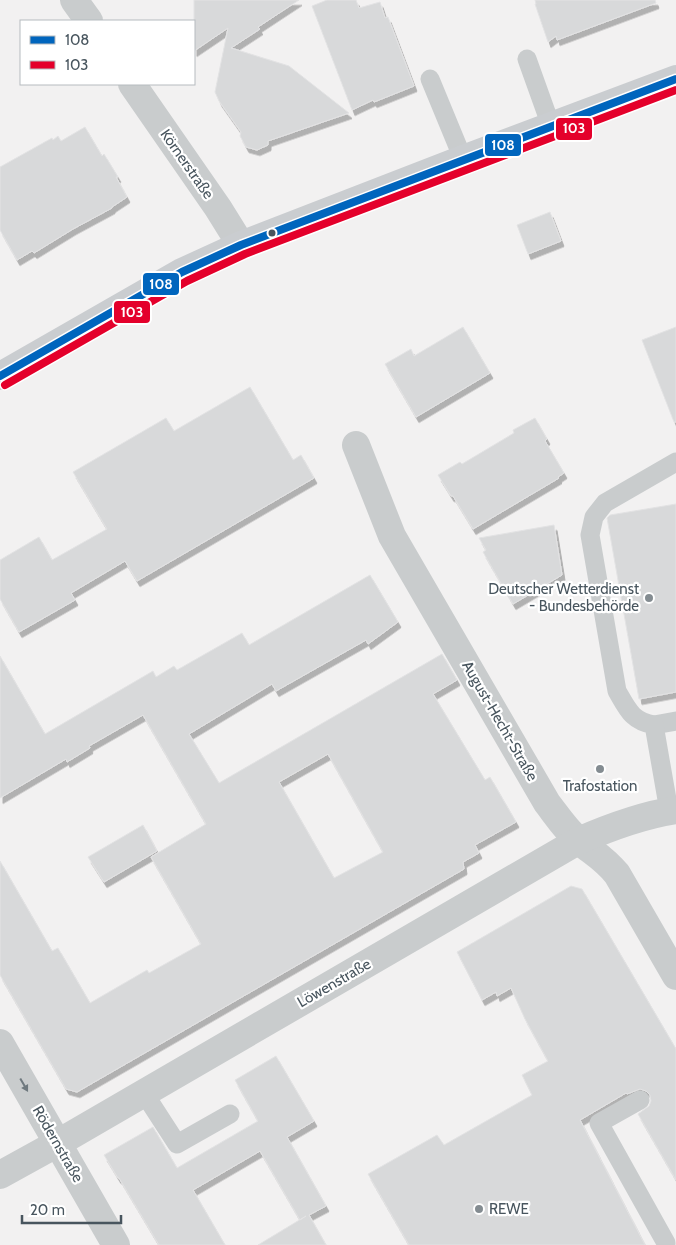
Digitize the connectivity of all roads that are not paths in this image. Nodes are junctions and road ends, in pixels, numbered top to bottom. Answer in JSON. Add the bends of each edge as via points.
{"nodes":[{"id":1,"x":74,"y":0,"type":"edge"},
{"id":2,"x":88,"y":20,"type":"edge"},
{"id":3,"x":527,"y":58,"type":"dead end"},
{"id":4,"x":430,"y":79,"type":"dead end"},
{"id":5,"x":676,"y":79,"type":"edge"},
{"id":6,"x":133,"y":85,"type":"edge"},
{"id":7,"x":551,"y":126,"type":"junction"},
{"id":8,"x":463,"y":159,"type":"junction"},
{"id":9,"x":241,"y":245,"type":"junction"},
{"id":10,"x":0,"y":376,"type":"edge"},
{"id":11,"x":356,"y":445,"type":"dead end"},
{"id":12,"x":676,"y":462,"type":"edge"},
{"id":13,"x":676,"y":721,"type":"edge"},
{"id":14,"x":654,"y":725,"type":"junction"},
{"id":15,"x":673,"y":810,"type":"edge"},
{"id":16,"x":578,"y":841,"type":"junction"},
{"id":17,"x":676,"y":976,"type":"edge"},
{"id":18,"x":0,"y":1043,"type":"edge"},
{"id":19,"x":144,"y":1093,"type":"junction"},
{"id":20,"x":640,"y":1100,"type":"dead end"},
{"id":21,"x":230,"y":1114,"type":"dead end"},
{"id":22,"x":58,"y":1143,"type":"junction"},
{"id":23,"x":0,"y":1176,"type":"edge"},
{"id":24,"x":666,"y":1243,"type":"dead end"},
{"id":25,"x":116,"y":1245,"type":"edge"}],
"edges":[{"from":1,"to":2,"type":"street"},
{"from":3,"to":7,"type":"lane"},
{"from":4,"to":8,"type":"lane"},
{"from":5,"to":7,"type":"main road"},
{"from":6,"to":9,"type":"street","name":"Körnerstraße"},
{"from":7,"to":8,"type":"main road"},
{"from":8,"to":9,"type":"main road"},
{"from":9,"to":10,"type":"main road","via":[[182,272]]},
{"from":11,"to":16,"type":"street","name":"August-Hecht-Straße","via":[[392,536],[548,803]]},
{"from":12,"to":14,"type":"lane","via":[[605,503],[594,517],[590,535],[617,691],[641,723]]},
{"from":13,"to":14,"type":"lane"},
{"from":14,"to":15,"type":"lane"},
{"from":15,"to":16,"type":"street","name":"Löwenstraße","via":[[610,827]]},
{"from":16,"to":17,"type":"street","name":"August-Hecht-Straße","via":[[607,862],[617,874]]},
{"from":16,"to":19,"type":"street","name":"Löwenstraße"},
{"from":18,"to":22,"type":"street","name":"Rödernstraße","one_way":true},
{"from":19,"to":21,"type":"lane","via":[[176,1144]]},
{"from":19,"to":22,"type":"street","name":"Löwenstraße"},
{"from":20,"to":24,"type":"lane","via":[[599,1124]]},
{"from":22,"to":23,"type":"street","name":"Löwenstraße"},
{"from":22,"to":25,"type":"street","name":"Rödernstraße"}]}
